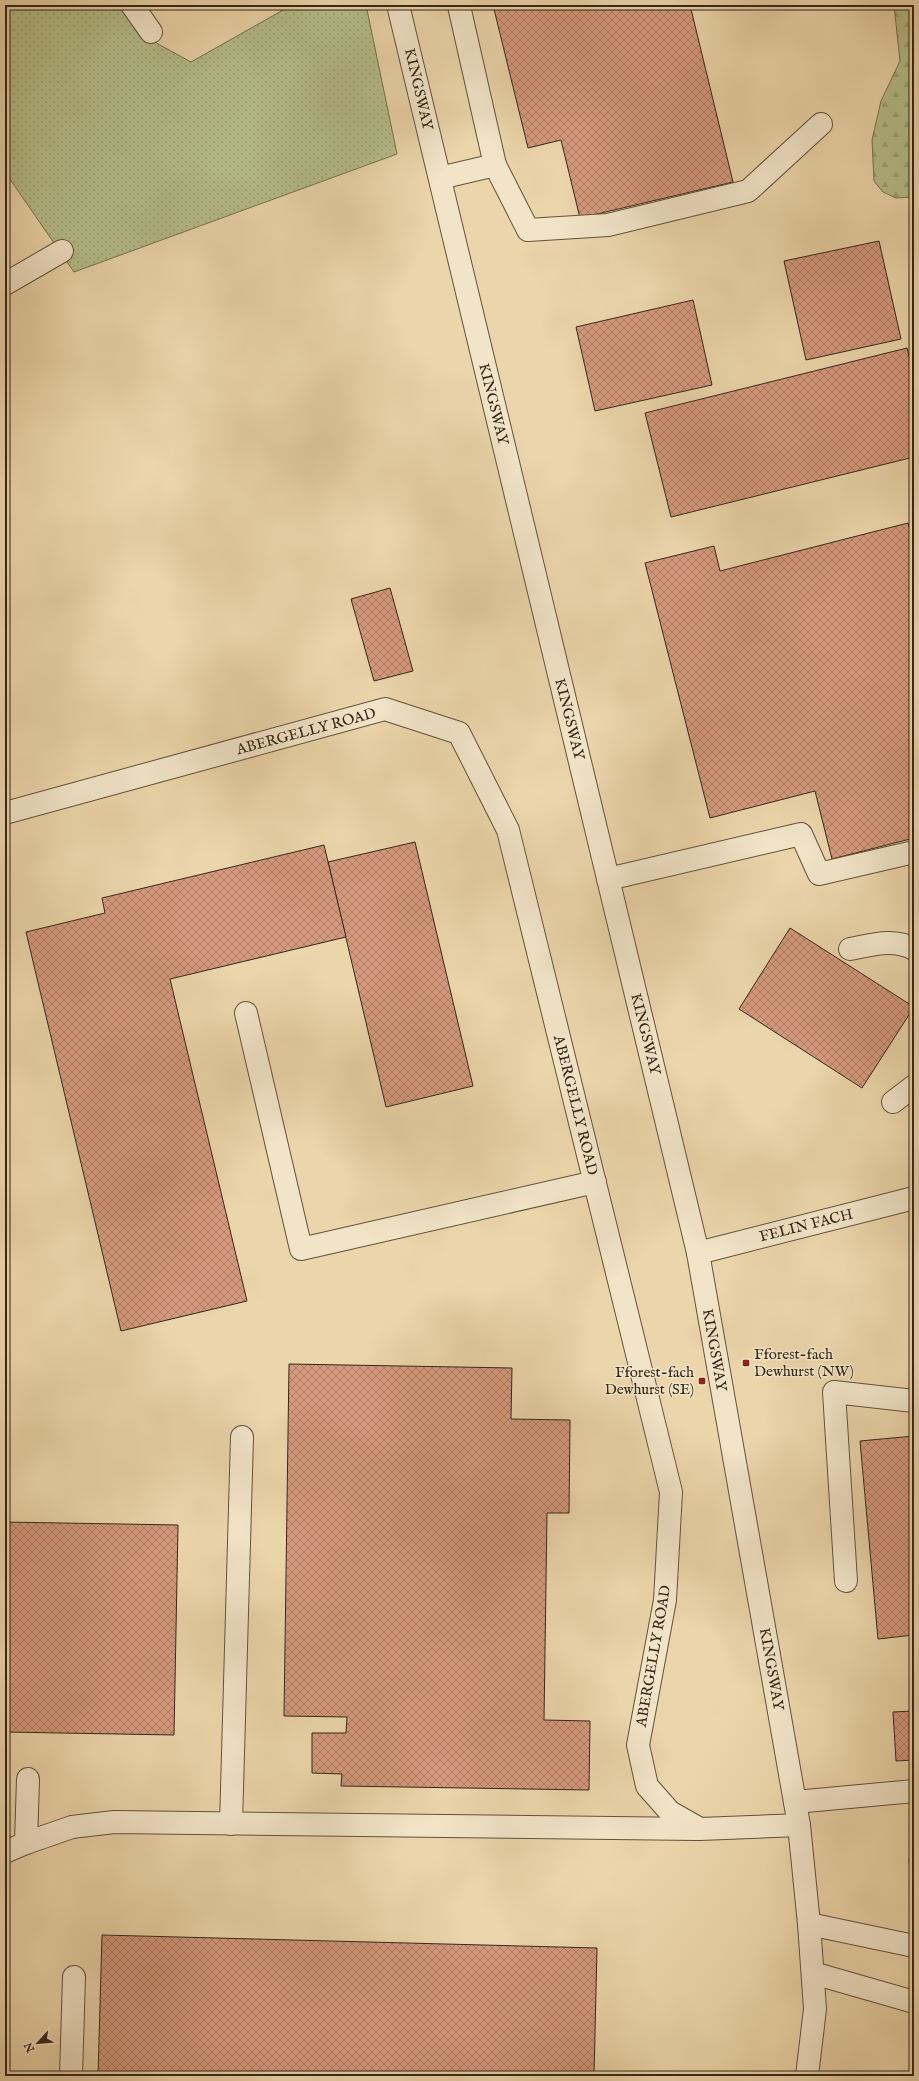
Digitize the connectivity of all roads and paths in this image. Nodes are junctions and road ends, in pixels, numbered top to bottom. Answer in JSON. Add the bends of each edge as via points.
{"nodes":[{"id":1,"x":132,"y":5,"type":"edge"},
{"id":2,"x":398,"y":5,"type":"edge"},
{"id":3,"x":459,"y":6,"type":"dead end"},
{"id":4,"x":151,"y":32,"type":"dead end"},
{"id":5,"x":821,"y":124,"type":"dead end"},
{"id":6,"x":495,"y":165,"type":"junction"},
{"id":7,"x":440,"y":178,"type":"junction"},
{"id":8,"x":62,"y":251,"type":"dead end"},
{"id":9,"x":5,"y":284,"type":"edge"},
{"id":10,"x":5,"y":813,"type":"edge"},
{"id":11,"x":914,"y":852,"type":"edge"},
{"id":12,"x":608,"y":880,"type":"junction"},
{"id":13,"x":850,"y":949,"type":"dead end"},
{"id":14,"x":914,"y":949,"type":"edge"},
{"id":15,"x":246,"y":1013,"type":"dead end"},
{"id":16,"x":914,"y":1086,"type":"edge"},
{"id":17,"x":893,"y":1102,"type":"dead end"},
{"id":18,"x":595,"y":1182,"type":"junction"},
{"id":19,"x":914,"y":1198,"type":"edge"},
{"id":20,"x":698,"y":1253,"type":"junction"},
{"id":21,"x":914,"y":1401,"type":"edge"},
{"id":22,"x":242,"y":1437,"type":"dead end"},
{"id":23,"x":846,"y":1581,"type":"dead end"},
{"id":24,"x":28,"y":1780,"type":"dead end"},
{"id":25,"x":914,"y":1791,"type":"edge"},
{"id":26,"x":795,"y":1802,"type":"junction"},
{"id":27,"x":232,"y":1824,"type":"junction"},
{"id":28,"x":799,"y":1825,"type":"junction"},
{"id":29,"x":700,"y":1829,"type":"junction"},
{"id":30,"x":26,"y":1843,"type":"junction"},
{"id":31,"x":5,"y":1852,"type":"edge"},
{"id":32,"x":809,"y":1924,"type":"junction"},
{"id":33,"x":914,"y":1946,"type":"edge"},
{"id":34,"x":813,"y":1973,"type":"junction"},
{"id":35,"x":74,"y":1978,"type":"dead end"},
{"id":36,"x":914,"y":2002,"type":"edge"},
{"id":37,"x":71,"y":2076,"type":"edge"},
{"id":38,"x":807,"y":2076,"type":"edge"}],
"edges":[{"from":1,"to":4,"type":"street"},
{"from":2,"to":7,"type":"street","name":"KINGSWAY"},
{"from":3,"to":6,"type":"street"},
{"from":5,"to":6,"type":"street","via":[[748,191],[608,225],[528,230]]},
{"from":6,"to":7,"type":"street"},
{"from":7,"to":12,"type":"street","name":"KINGSWAY"},
{"from":8,"to":9,"type":"street"},
{"from":10,"to":18,"type":"street","name":"ABERGELLY ROAD","via":[[385,709],[459,733],[508,830]]},
{"from":11,"to":12,"type":"street","via":[[818,874],[801,834]]},
{"from":12,"to":20,"type":"street","name":"KINGSWAY"},
{"from":13,"to":14,"type":"street","via":[[889,942],[903,943]]},
{"from":15,"to":18,"type":"street","via":[[301,1249]]},
{"from":16,"to":17,"type":"street"},
{"from":18,"to":29,"type":"street","name":"ABERGELLY ROAD","via":[[671,1492],[665,1600],[638,1745],[647,1786],[670,1812]]},
{"from":19,"to":20,"type":"street","name":"FELIN FACH"},
{"from":20,"to":26,"type":"street","name":"KINGSWAY"},
{"from":21,"to":23,"type":"street","via":[[834,1392]]},
{"from":22,"to":27,"type":"street"},
{"from":24,"to":30,"type":"street"},
{"from":25,"to":26,"type":"street"},
{"from":26,"to":28,"type":"street","name":"KINGSWAY"},
{"from":27,"to":29,"type":"street"},
{"from":27,"to":30,"type":"street","via":[[114,1822],[72,1827]]},
{"from":28,"to":29,"type":"street"},
{"from":28,"to":32,"type":"street","name":"KINGSWAY"},
{"from":30,"to":31,"type":"street"},
{"from":32,"to":33,"type":"street"},
{"from":32,"to":34,"type":"street","name":"KINGSWAY"},
{"from":34,"to":36,"type":"street"},
{"from":34,"to":38,"type":"street","name":"KINGSWAY","via":[[815,2009]]},
{"from":35,"to":37,"type":"street"}]}
